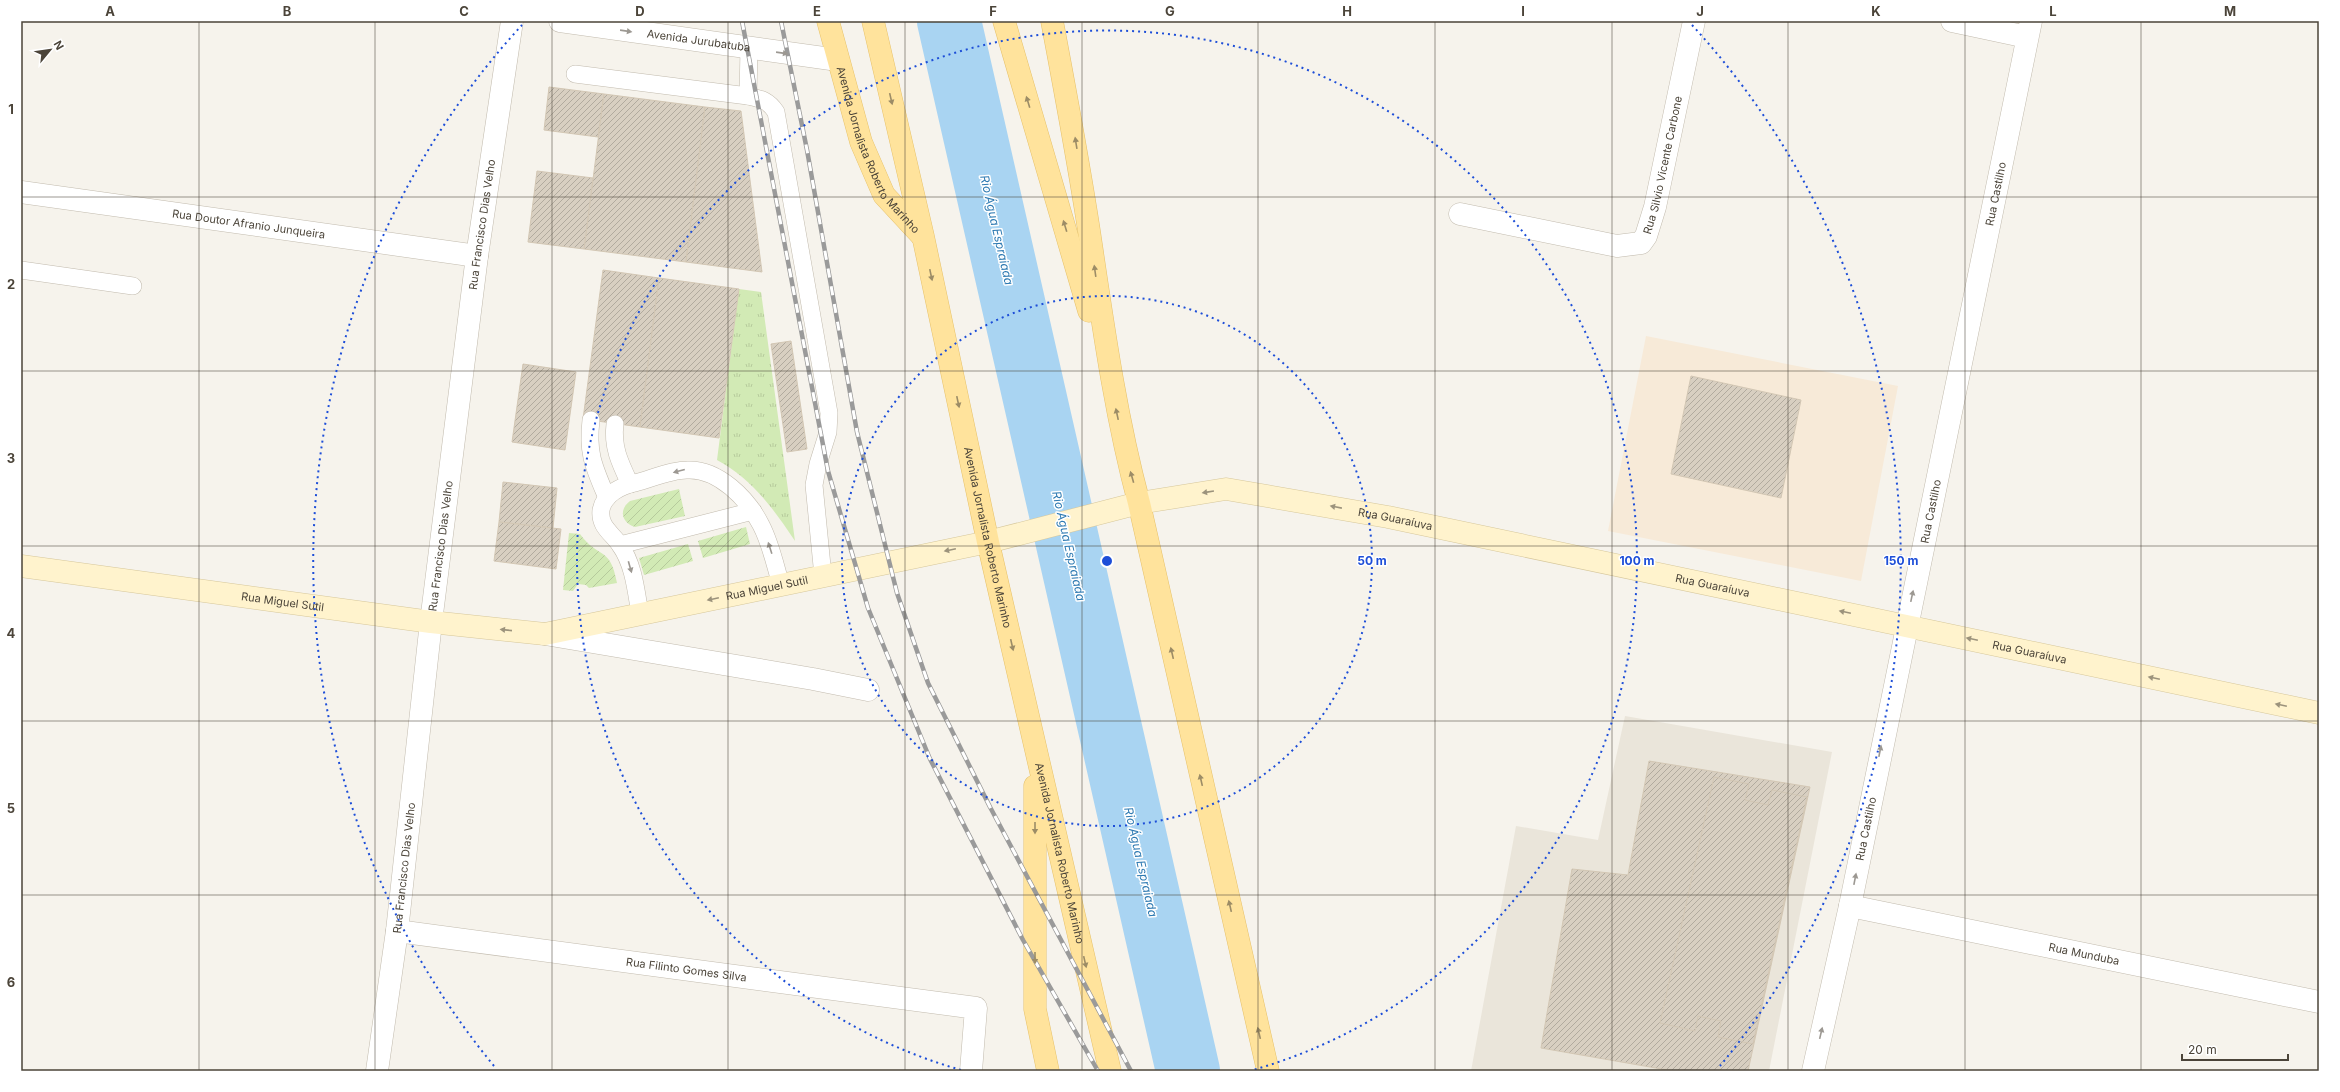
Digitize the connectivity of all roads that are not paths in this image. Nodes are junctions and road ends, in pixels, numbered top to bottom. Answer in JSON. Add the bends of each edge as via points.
{"nodes":[{"id":1,"x":512,"y":21,"type":"edge"},
{"id":2,"x":560,"y":21,"type":"edge"},
{"id":3,"x":828,"y":21,"type":"edge"},
{"id":4,"x":873,"y":21,"type":"edge"},
{"id":5,"x":1004,"y":21,"type":"edge"},
{"id":6,"x":1052,"y":21,"type":"edge"},
{"id":7,"x":1694,"y":21,"type":"edge"},
{"id":8,"x":1952,"y":21,"type":"edge"},
{"id":9,"x":2029,"y":29,"type":"edge"},
{"id":10,"x":749,"y":48,"type":"junction"},
{"id":11,"x":838,"y":60,"type":"junction"},
{"id":12,"x":575,"y":74,"type":"dead end"},
{"id":13,"x":748,"y":96,"type":"junction"},
{"id":14,"x":21,"y":192,"type":"edge"},
{"id":15,"x":1460,"y":214,"type":"dead end"},
{"id":16,"x":923,"y":236,"type":"junction"},
{"id":17,"x":477,"y":256,"type":"junction"},
{"id":18,"x":21,"y":270,"type":"edge"},
{"id":19,"x":134,"y":286,"type":"dead end"},
{"id":20,"x":1112,"y":385,"type":"junction"},
{"id":21,"x":591,"y":420,"type":"dead end"},
{"id":22,"x":615,"y":424,"type":"dead end"},
{"id":23,"x":630,"y":484,"type":"junction"},
{"id":24,"x":607,"y":498,"type":"junction"},
{"id":25,"x":1139,"y":503,"type":"junction"},
{"id":26,"x":753,"y":510,"type":"junction"},
{"id":27,"x":988,"y":542,"type":"junction"},
{"id":28,"x":620,"y":544,"type":"junction"},
{"id":29,"x":21,"y":566,"type":"edge"},
{"id":30,"x":824,"y":576,"type":"junction"},
{"id":31,"x":781,"y":585,"type":"junction"},
{"id":32,"x":640,"y":614,"type":"junction"},
{"id":33,"x":431,"y":622,"type":"junction"},
{"id":34,"x":1906,"y":625,"type":"junction"},
{"id":35,"x":545,"y":634,"type":"junction"},
{"id":36,"x":868,"y":690,"type":"dead end"},
{"id":37,"x":2319,"y":713,"type":"edge"},
{"id":38,"x":1035,"y":747,"type":"junction"},
{"id":39,"x":1850,"y":906,"type":"junction"},
{"id":40,"x":397,"y":931,"type":"junction"},
{"id":41,"x":2319,"y":1002,"type":"edge"},
{"id":42,"x":377,"y":1071,"type":"edge"},
{"id":43,"x":972,"y":1071,"type":"edge"},
{"id":44,"x":1048,"y":1071,"type":"edge"},
{"id":45,"x":1110,"y":1071,"type":"edge"},
{"id":46,"x":1268,"y":1071,"type":"edge"},
{"id":47,"x":1813,"y":1071,"type":"edge"}],
"edges":[{"from":1,"to":17,"type":"street","name":"Rua Francisco Dias Velho"},
{"from":2,"to":10,"type":"street","name":"Avenida Jurubatuba","one_way":true},
{"from":3,"to":11,"type":"main road","name":"Avenida Jornalista Roberto Marinho"},
{"from":4,"to":16,"type":"main road","one_way":true},
{"from":20,"to":5,"type":"main road","one_way":true},
{"from":20,"to":6,"type":"main road","one_way":true,"via":[[1075,138]]},
{"from":7,"to":15,"type":"street","name":"Rua Silvio Vicente Carbone","via":[[1656,207],[1641,243],[1617,246]]},
{"from":8,"to":9,"type":"street"},
{"from":34,"to":9,"type":"street","name":"Rua Castilho","one_way":true},
{"from":10,"to":11,"type":"street","name":"Avenida Jurubatuba","one_way":true},
{"from":10,"to":13,"type":"lane"},
{"from":11,"to":16,"type":"main road","name":"Avenida Jornalista Roberto Marinho","via":[[861,142],[884,195]]},
{"from":12,"to":13,"type":"lane"},
{"from":13,"to":30,"type":"lane","via":[[764,99],[776,112],[829,413],[828,432],[814,484]]},
{"from":14,"to":17,"type":"street","name":"Rua Doutor Afranio Junqueira"},
{"from":16,"to":27,"type":"main road","name":"Avenida Jornalista Roberto Marinho","one_way":true},
{"from":17,"to":33,"type":"street","name":"Rua Francisco Dias Velho"},
{"from":18,"to":19,"type":"lane"},
{"from":25,"to":20,"type":"main road","one_way":true,"via":[[1125,452]]},
{"from":21,"to":24,"type":"lane","via":[[588,443],[592,464]]},
{"from":22,"to":23,"type":"lane","via":[[617,455]]},
{"from":23,"to":24,"type":"lane"},
{"from":26,"to":23,"type":"lane","one_way":true,"via":[[722,480],[700,470],[686,469]]},
{"from":24,"to":28,"type":"lane","via":[[602,508],[601,522]]},
{"from":25,"to":27,"type":"street","name":"Rua Guaraíuva"},
{"from":34,"to":25,"type":"street","name":"Rua Guaraíuva","one_way":true,"via":[[1388,516],[1282,497],[1226,489]]},
{"from":46,"to":25,"type":"main road","one_way":true},
{"from":26,"to":28,"type":"lane"},
{"from":31,"to":26,"type":"lane","one_way":true,"via":[[770,547]]},
{"from":27,"to":30,"type":"street","name":"Rua Miguel Sutil","one_way":true},
{"from":27,"to":38,"type":"main road","name":"Avenida Jornalista Roberto Marinho","one_way":true},
{"from":28,"to":32,"type":"lane","one_way":true,"via":[[631,565]]},
{"from":29,"to":33,"type":"street","name":"Rua Miguel Sutil"},
{"from":30,"to":31,"type":"street","name":"Rua Miguel Sutil"},
{"from":31,"to":32,"type":"street","name":"Rua Miguel Sutil","one_way":true},
{"from":32,"to":35,"type":"street","name":"Rua Miguel Sutil"},
{"from":35,"to":33,"type":"street","name":"Rua Miguel Sutil","one_way":true},
{"from":33,"to":40,"type":"street","name":"Rua Francisco Dias Velho"},
{"from":37,"to":34,"type":"street","name":"Rua Guaraíuva","one_way":true},
{"from":39,"to":34,"type":"street","name":"Rua Castilho","one_way":true},
{"from":35,"to":36,"type":"street","name":"Rua Miguel Sutil"},
{"from":38,"to":44,"type":"main road","one_way":true,"via":[[1035,1009]]},
{"from":38,"to":45,"type":"main road","name":"Avenida Jornalista Roberto Marinho","one_way":true},
{"from":39,"to":41,"type":"street","name":"Rua Munduba"},
{"from":47,"to":39,"type":"street","name":"Rua Castilho","one_way":true},
{"from":40,"to":42,"type":"street","name":"Rua Francisco Dias Velho"},
{"from":40,"to":43,"type":"street","name":"Rua Filinto Gomes Silva","via":[[976,1008]]}]}
